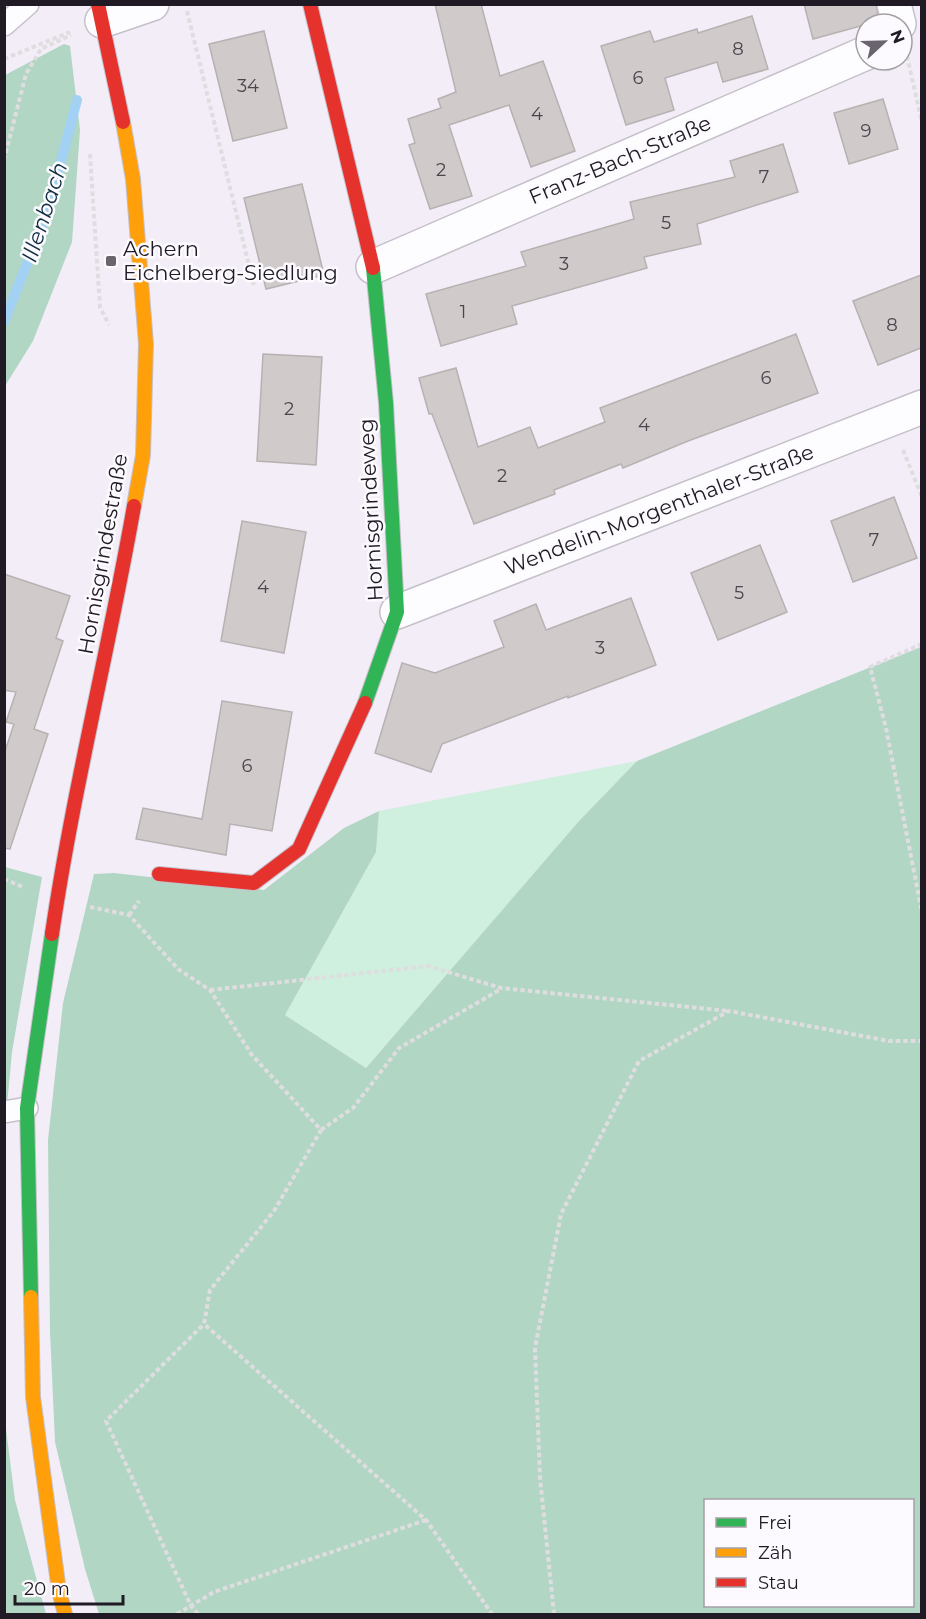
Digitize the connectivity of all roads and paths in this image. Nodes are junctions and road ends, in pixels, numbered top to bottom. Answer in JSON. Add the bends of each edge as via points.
{"nodes":[{"id":1,"x":28,"y":4,"type":"edge"},
{"id":2,"x":152,"y":4,"type":"edge"},
{"id":3,"x":186,"y":4,"type":"edge"},
{"id":4,"x":310,"y":4,"type":"edge"},
{"id":5,"x":100,"y":13,"type":"edge"},
{"id":6,"x":4,"y":25,"type":"edge"},
{"id":7,"x":854,"y":58,"type":"edge"},
{"id":8,"x":4,"y":59,"type":"edge"},
{"id":9,"x":910,"y":72,"type":"edge"},
{"id":10,"x":921,"y":123,"type":"edge"},
{"id":11,"x":90,"y":145,"type":"dead end"},
{"id":12,"x":4,"y":160,"type":"edge"},
{"id":13,"x":373,"y":267,"type":"junction"},
{"id":14,"x":254,"y":286,"type":"dead end"},
{"id":15,"x":114,"y":335,"type":"dead end"},
{"id":16,"x":921,"y":407,"type":"edge"},
{"id":17,"x":890,"y":418,"type":"junction"},
{"id":18,"x":921,"y":497,"type":"edge"},
{"id":19,"x":397,"y":612,"type":"junction"},
{"id":20,"x":921,"y":644,"type":"edge"},
{"id":21,"x":159,"y":874,"type":"dead end"},
{"id":22,"x":57,"y":901,"type":"junction"},
{"id":23,"x":921,"y":913,"type":"edge"},
{"id":24,"x":501,"y":988,"type":"junction"},
{"id":25,"x":210,"y":990,"type":"junction"},
{"id":26,"x":729,"y":1011,"type":"junction"},
{"id":27,"x":921,"y":1041,"type":"edge"},
{"id":28,"x":27,"y":1108,"type":"junction"},
{"id":29,"x":4,"y":1112,"type":"edge"},
{"id":30,"x":321,"y":1130,"type":"junction"},
{"id":31,"x":204,"y":1324,"type":"junction"},
{"id":32,"x":426,"y":1520,"type":"junction"},
{"id":33,"x":191,"y":1606,"type":"junction"},
{"id":34,"x":65,"y":1614,"type":"edge"},
{"id":35,"x":177,"y":1614,"type":"edge"},
{"id":36,"x":198,"y":1614,"type":"edge"},
{"id":37,"x":492,"y":1614,"type":"edge"},
{"id":38,"x":554,"y":1614,"type":"edge"}],
"edges":[{"from":1,"to":6,"type":"lane"},
{"from":2,"to":5,"type":"street"},
{"from":3,"to":14,"type":"path"},
{"from":4,"to":13,"type":"main road","name":"Hornisgrindeweg"},
{"from":5,"to":8,"type":"path"},
{"from":5,"to":12,"type":"path","via":[[41,49],[26,74]]},
{"from":5,"to":22,"type":"main road","name":"Hornisgrindestraße","via":[[131,168],[143,291],[143,455]]},
{"from":7,"to":13,"type":"street","name":"Franz-Bach-Straße"},
{"from":9,"to":10,"type":"path"},
{"from":11,"to":15,"type":"path","via":[[100,307]]},
{"from":13,"to":19,"type":"main road","name":"Hornisgrindeweg","via":[[386,403]]},
{"from":16,"to":17,"type":"street","name":"Wendelin-Morgenthaler-Straße"},
{"from":17,"to":18,"type":"path"},
{"from":17,"to":19,"type":"street","name":"Wendelin-Morgenthaler-Straße"},
{"from":19,"to":21,"type":"main road","name":"Hornisgrindeweg","via":[[364,707],[299,849],[254,883]]},
{"from":20,"to":23,"type":"path","via":[[870,667],[886,728]]},
{"from":22,"to":25,"type":"path","via":[[129,915],[178,969]]},
{"from":22,"to":28,"type":"main road","name":"Hornisgrindestraße"},
{"from":24,"to":25,"type":"path","via":[[428,966]]},
{"from":24,"to":26,"type":"path"},
{"from":24,"to":30,"type":"path","via":[[399,1048],[353,1108]]},
{"from":25,"to":30,"type":"path","via":[[252,1055]]},
{"from":26,"to":27,"type":"path","via":[[889,1041]]},
{"from":26,"to":38,"type":"path","via":[[639,1061],[561,1214],[535,1348],[540,1478]]},
{"from":28,"to":29,"type":"lane"},
{"from":28,"to":34,"type":"main road","name":"Hornisgrindestraße","via":[[33,1397]]},
{"from":30,"to":31,"type":"path","via":[[274,1211],[210,1290]]},
{"from":31,"to":32,"type":"path"},
{"from":31,"to":33,"type":"path","via":[[106,1421]]},
{"from":32,"to":33,"type":"path","via":[[214,1592]]},
{"from":32,"to":37,"type":"path"},
{"from":33,"to":35,"type":"path"},
{"from":33,"to":36,"type":"path"}]}
